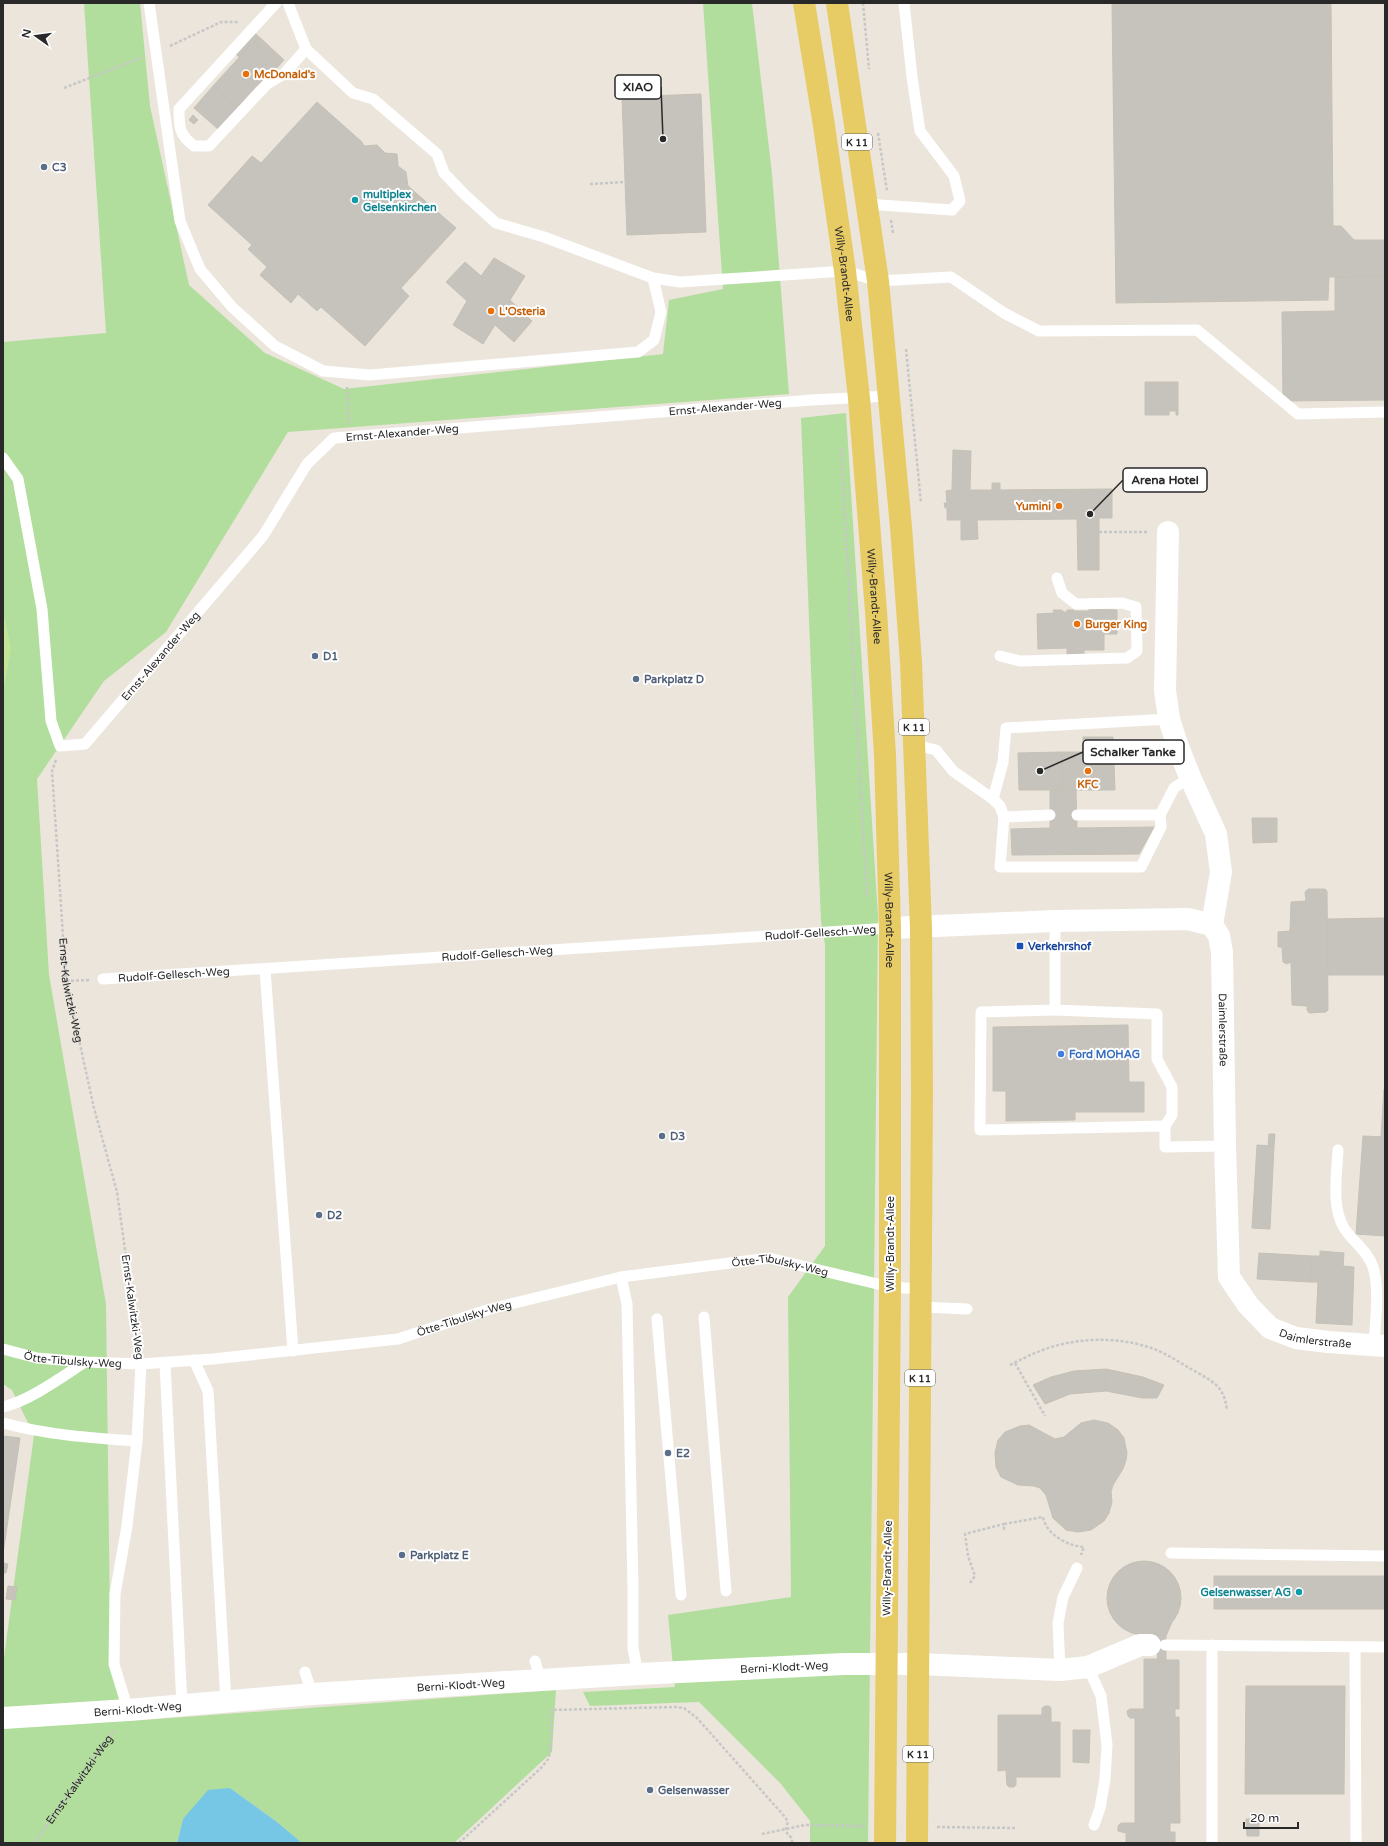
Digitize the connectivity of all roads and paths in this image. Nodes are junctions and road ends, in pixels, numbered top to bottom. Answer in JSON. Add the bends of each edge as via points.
{"nodes":[{"id":1,"x":149,"y":3,"type":"edge"},
{"id":2,"x":276,"y":3,"type":"edge"},
{"id":3,"x":288,"y":3,"type":"edge"},
{"id":4,"x":804,"y":3,"type":"edge"},
{"id":5,"x":837,"y":3,"type":"edge"},
{"id":6,"x":904,"y":3,"type":"edge"},
{"id":7,"x":306,"y":49,"type":"junction"},
{"id":8,"x":625,"y":182,"type":"dead end"},
{"id":9,"x":590,"y":184,"type":"dead end"},
{"id":10,"x":866,"y":204,"type":"junction"},
{"id":11,"x":845,"y":271,"type":"junction"},
{"id":12,"x":654,"y":278,"type":"junction"},
{"id":13,"x":878,"y":281,"type":"junction"},
{"id":14,"x":347,"y":373,"type":"junction"},
{"id":15,"x":889,"y":396,"type":"junction"},
{"id":16,"x":859,"y":398,"type":"junction"},
{"id":17,"x":1385,"y":412,"type":"edge"},
{"id":18,"x":350,"y":436,"type":"junction"},
{"id":19,"x":3,"y":458,"type":"edge"},
{"id":20,"x":1099,"y":532,"type":"dead end"},
{"id":21,"x":1168,"y":532,"type":"joint"},
{"id":22,"x":1058,"y":578,"type":"dead end"},
{"id":23,"x":1000,"y":656,"type":"dead end"},
{"id":24,"x":1169,"y":719,"type":"junction"},
{"id":25,"x":915,"y":745,"type":"junction"},
{"id":26,"x":60,"y":746,"type":"junction"},
{"id":27,"x":1190,"y":776,"type":"junction"},
{"id":28,"x":993,"y":799,"type":"junction"},
{"id":29,"x":1050,"y":815,"type":"dead end"},
{"id":30,"x":1077,"y":815,"type":"dead end"},
{"id":31,"x":1160,"y":815,"type":"junction"},
{"id":32,"x":1004,"y":817,"type":"junction"},
{"id":33,"x":1055,"y":921,"type":"junction"},
{"id":34,"x":1212,"y":925,"type":"junction"},
{"id":35,"x":890,"y":928,"type":"junction"},
{"id":36,"x":921,"y":928,"type":"junction"},
{"id":37,"x":265,"y":969,"type":"junction"},
{"id":38,"x":103,"y":979,"type":"joint"},
{"id":39,"x":66,"y":981,"type":"junction"},
{"id":40,"x":1055,"y":1010,"type":"junction"},
{"id":41,"x":1165,"y":1126,"type":"junction"},
{"id":42,"x":1225,"y":1146,"type":"junction"},
{"id":43,"x":1338,"y":1150,"type":"dead end"},
{"id":44,"x":621,"y":1276,"type":"junction"},
{"id":45,"x":890,"y":1287,"type":"junction"},
{"id":46,"x":920,"y":1298,"type":"junction"},
{"id":47,"x":967,"y":1309,"type":"dead end"},
{"id":48,"x":704,"y":1317,"type":"dead end"},
{"id":49,"x":657,"y":1319,"type":"dead end"},
{"id":50,"x":1380,"y":1346,"type":"edge"},
{"id":51,"x":3,"y":1349,"type":"edge"},
{"id":52,"x":293,"y":1351,"type":"junction"},
{"id":53,"x":194,"y":1360,"type":"junction"},
{"id":54,"x":85,"y":1362,"type":"junction"},
{"id":55,"x":165,"y":1363,"type":"junction"},
{"id":56,"x":1015,"y":1363,"type":"junction"},
{"id":57,"x":142,"y":1364,"type":"junction"},
{"id":58,"x":1010,"y":1365,"type":"dead end"},
{"id":59,"x":3,"y":1407,"type":"edge"},
{"id":60,"x":1227,"y":1410,"type":"dead end"},
{"id":61,"x":1045,"y":1416,"type":"dead end"},
{"id":62,"x":3,"y":1423,"type":"edge"},
{"id":63,"x":137,"y":1441,"type":"junction"},
{"id":64,"x":1004,"y":1524,"type":"junction"},
{"id":65,"x":1004,"y":1530,"type":"dead end"},
{"id":66,"x":1171,"y":1553,"type":"dead end"},
{"id":67,"x":1385,"y":1556,"type":"edge"},
{"id":68,"x":1077,"y":1568,"type":"joint"},
{"id":69,"x":970,"y":1583,"type":"dead end"},
{"id":70,"x":726,"y":1590,"type":"dead end"},
{"id":71,"x":681,"y":1595,"type":"dead end"},
{"id":72,"x":1157,"y":1645,"type":"joint"},
{"id":73,"x":1212,"y":1645,"type":"junction"},
{"id":74,"x":1355,"y":1647,"type":"junction"},
{"id":75,"x":1385,"y":1647,"type":"edge"},
{"id":76,"x":919,"y":1664,"type":"junction"},
{"id":77,"x":886,"y":1665,"type":"junction"},
{"id":78,"x":1088,"y":1667,"type":"junction"},
{"id":79,"x":1060,"y":1670,"type":"junction"},
{"id":80,"x":305,"y":1672,"type":"dead end"},
{"id":81,"x":638,"y":1674,"type":"junction"},
{"id":82,"x":312,"y":1694,"type":"junction"},
{"id":83,"x":226,"y":1702,"type":"junction"},
{"id":84,"x":182,"y":1705,"type":"junction"},
{"id":85,"x":128,"y":1710,"type":"junction"},
{"id":86,"x":3,"y":1718,"type":"edge"},
{"id":87,"x":806,"y":1825,"type":"dead end"},
{"id":88,"x":1094,"y":1825,"type":"dead end"},
{"id":89,"x":785,"y":1828,"type":"junction"},
{"id":90,"x":1005,"y":1828,"type":"dead end"},
{"id":91,"x":1015,"y":1828,"type":"dead end"},
{"id":92,"x":762,"y":1834,"type":"dead end"},
{"id":93,"x":34,"y":1843,"type":"edge"},
{"id":94,"x":459,"y":1843,"type":"edge"},
{"id":95,"x":792,"y":1843,"type":"edge"},
{"id":96,"x":885,"y":1843,"type":"edge"},
{"id":97,"x":917,"y":1843,"type":"edge"},
{"id":98,"x":1212,"y":1843,"type":"edge"},
{"id":99,"x":1356,"y":1843,"type":"edge"}],
"edges":[{"from":1,"to":14,"type":"lane","via":[[180,221],[200,269],[232,307],[275,346],[323,371]]},
{"from":2,"to":7,"type":"lane","via":[[180,109],[179,128],[185,139],[194,146],[210,146],[267,84],[284,74]]},
{"from":3,"to":7,"type":"lane"},
{"from":4,"to":11,"type":"main road","name":"Willy-Brandt-Allee","number":"K 11"},
{"from":5,"to":10,"type":"main road","number":"K 11"},
{"from":6,"to":10,"type":"lane","via":[[920,131],[954,176],[960,200],[952,210]]},
{"from":7,"to":12,"type":"lane","via":[[353,93],[373,99],[437,154],[444,173],[496,223],[544,237]]},
{"from":8,"to":9,"type":"path"},
{"from":10,"to":13,"type":"main road","number":"K 11"},
{"from":11,"to":12,"type":"lane","via":[[680,282]]},
{"from":11,"to":13,"type":"lane"},
{"from":11,"to":16,"type":"main road","name":"Willy-Brandt-Allee","number":"K 11"},
{"from":12,"to":14,"type":"lane","via":[[661,312],[654,340],[638,352],[370,375]]},
{"from":13,"to":15,"type":"main road","number":"K 11"},
{"from":13,"to":17,"type":"lane","via":[[951,277],[1004,313],[1039,331],[1197,330],[1298,414]]},
{"from":14,"to":18,"type":"path"},
{"from":15,"to":16,"type":"lane","name":"Ernst-Alexander-Weg"},
{"from":15,"to":25,"type":"main road","number":"K 11","via":[[911,662]]},
{"from":16,"to":18,"type":"lane","name":"Ernst-Alexander-Weg"},
{"from":16,"to":35,"type":"main road","name":"Willy-Brandt-Allee","number":"K 11","via":[[876,611]]},
{"from":18,"to":26,"type":"lane","name":"Ernst-Alexander-Weg","via":[[334,438],[307,464],[263,536],[85,744]]},
{"from":19,"to":26,"type":"lane","via":[[18,479],[42,609],[51,721]]},
{"from":20,"to":21,"type":"path"},
{"from":21,"to":24,"type":"street","via":[[1165,690]]},
{"from":22,"to":23,"type":"lane","via":[[1062,592],[1076,604],[1122,603],[1136,607],[1137,651],[1127,658],[1020,661]]},
{"from":24,"to":27,"type":"street"},
{"from":24,"to":28,"type":"lane","via":[[1006,728],[1003,762]]},
{"from":25,"to":28,"type":"lane","via":[[936,750],[953,770]]},
{"from":25,"to":36,"type":"main road","number":"K 11"},
{"from":26,"to":39,"type":"path","name":"Ernst-Kalwitzki-Weg","via":[[52,771]]},
{"from":27,"to":31,"type":"lane","via":[[1174,788]]},
{"from":27,"to":34,"type":"street","via":[[1216,834],[1221,872]]},
{"from":28,"to":32,"type":"lane","via":[[1000,806]]},
{"from":29,"to":32,"type":"lane"},
{"from":30,"to":31,"type":"lane"},
{"from":31,"to":32,"type":"lane","via":[[1161,827],[1141,867],[1000,867]]},
{"from":33,"to":34,"type":"street","via":[[1188,919]]},
{"from":33,"to":36,"type":"street"},
{"from":33,"to":40,"type":"lane"},
{"from":34,"to":42,"type":"street","name":"Daimlerstraße","via":[[1219,936],[1222,952]]},
{"from":35,"to":36,"type":"street"},
{"from":35,"to":37,"type":"lane","name":"Rudolf-Gellesch-Weg"},
{"from":35,"to":45,"type":"main road","name":"Willy-Brandt-Allee","number":"K 11"},
{"from":36,"to":46,"type":"main road","number":"K 11"},
{"from":37,"to":38,"type":"lane","name":"Rudolf-Gellesch-Weg"},
{"from":37,"to":52,"type":"lane"},
{"from":38,"to":39,"type":"path"},
{"from":39,"to":57,"type":"path","name":"Ernst-Kalwitzki-Weg","via":[[94,1108],[117,1192]]},
{"from":40,"to":41,"type":"lane","via":[[1157,1014],[1157,1059],[1172,1087],[1172,1115]]},
{"from":40,"to":41,"type":"lane","via":[[981,1012],[980,1130]]},
{"from":41,"to":42,"type":"lane","via":[[1165,1147]]},
{"from":42,"to":50,"type":"street","name":"Daimlerstraße","via":[[1229,1277],[1248,1305],[1270,1328],[1296,1338]]},
{"from":43,"to":50,"type":"lane","via":[[1338,1216],[1344,1228],[1372,1264],[1376,1278]]},
{"from":44,"to":45,"type":"lane","name":"Ötte-Tibulsky-Weg","via":[[769,1258]]},
{"from":44,"to":52,"type":"lane","name":"Ötte-Tibulsky-Weg","via":[[490,1308],[398,1340]]},
{"from":44,"to":81,"type":"lane","via":[[627,1310],[633,1648]]},
{"from":45,"to":46,"type":"lane","name":"Ötte-Tibulsky-Weg"},
{"from":45,"to":77,"type":"main road","name":"Willy-Brandt-Allee","number":"K 11"},
{"from":46,"to":47,"type":"lane","name":"Ötte-Tibulsky-Weg"},
{"from":46,"to":76,"type":"main road","number":"K 11"},
{"from":48,"to":70,"type":"lane"},
{"from":49,"to":71,"type":"lane"},
{"from":51,"to":54,"type":"lane","name":"Ötte-Tibulsky-Weg","via":[[37,1358]]},
{"from":52,"to":53,"type":"lane","name":"Ötte-Tibulsky-Weg"},
{"from":53,"to":55,"type":"lane","name":"Ötte-Tibulsky-Weg"},
{"from":53,"to":83,"type":"lane","via":[[208,1391]]},
{"from":54,"to":57,"type":"lane","name":"Ötte-Tibulsky-Weg"},
{"from":54,"to":59,"type":"lane","via":[[11,1406]]},
{"from":55,"to":57,"type":"lane","name":"Ötte-Tibulsky-Weg"},
{"from":55,"to":84,"type":"lane"},
{"from":56,"to":58,"type":"path"},
{"from":56,"to":60,"type":"path","via":[[1042,1350],[1071,1343],[1093,1339],[1127,1342],[1163,1353],[1216,1383],[1225,1397]]},
{"from":56,"to":61,"type":"path"},
{"from":57,"to":63,"type":"lane","name":"Ernst-Kalwitzki-Weg"},
{"from":62,"to":63,"type":"lane","via":[[74,1436]]},
{"from":63,"to":85,"type":"lane","name":"Ernst-Kalwitzki-Weg","via":[[127,1526],[115,1594],[114,1664]]},
{"from":64,"to":65,"type":"path"},
{"from":64,"to":68,"type":"path","via":[[1043,1517],[1044,1525],[1050,1532],[1069,1544],[1084,1547]]},
{"from":64,"to":69,"type":"path","via":[[965,1534],[968,1556],[975,1576]]},
{"from":66,"to":67,"type":"lane"},
{"from":68,"to":79,"type":"lane","via":[[1063,1597],[1058,1623]]},
{"from":72,"to":73,"type":"lane"},
{"from":72,"to":78,"type":"street","name":"Berni-Klodt-Weg","via":[[1140,1645]]},
{"from":73,"to":74,"type":"lane"},
{"from":73,"to":98,"type":"lane"},
{"from":74,"to":75,"type":"lane"},
{"from":74,"to":99,"type":"lane"},
{"from":76,"to":77,"type":"street","name":"Berni-Klodt-Weg"},
{"from":76,"to":79,"type":"street","name":"Berni-Klodt-Weg"},
{"from":76,"to":97,"type":"main road","number":"K 11"},
{"from":77,"to":81,"type":"street","name":"Berni-Klodt-Weg","via":[[844,1664]]},
{"from":77,"to":96,"type":"main road","name":"Willy-Brandt-Allee","number":"K 11"},
{"from":78,"to":79,"type":"street","name":"Berni-Klodt-Weg"},
{"from":78,"to":88,"type":"lane","via":[[1101,1696],[1107,1745],[1105,1779]]},
{"from":80,"to":82,"type":"lane"},
{"from":81,"to":82,"type":"street","name":"Berni-Klodt-Weg","via":[[538,1671]]},
{"from":82,"to":83,"type":"street","name":"Berni-Klodt-Weg"},
{"from":83,"to":84,"type":"street","name":"Berni-Klodt-Weg"},
{"from":84,"to":85,"type":"street","name":"Berni-Klodt-Weg"},
{"from":85,"to":86,"type":"street","name":"Berni-Klodt-Weg"},
{"from":85,"to":93,"type":"path","name":"Ernst-Kalwitzki-Weg"},
{"from":87,"to":89,"type":"path"},
{"from":89,"to":92,"type":"path"},
{"from":89,"to":94,"type":"path","via":[[788,1822],[786,1817],[697,1718],[684,1708],[551,1710],[549,1758]]},
{"from":89,"to":95,"type":"path","via":[[792,1838]]},
{"from":90,"to":91,"type":"path"}]}
